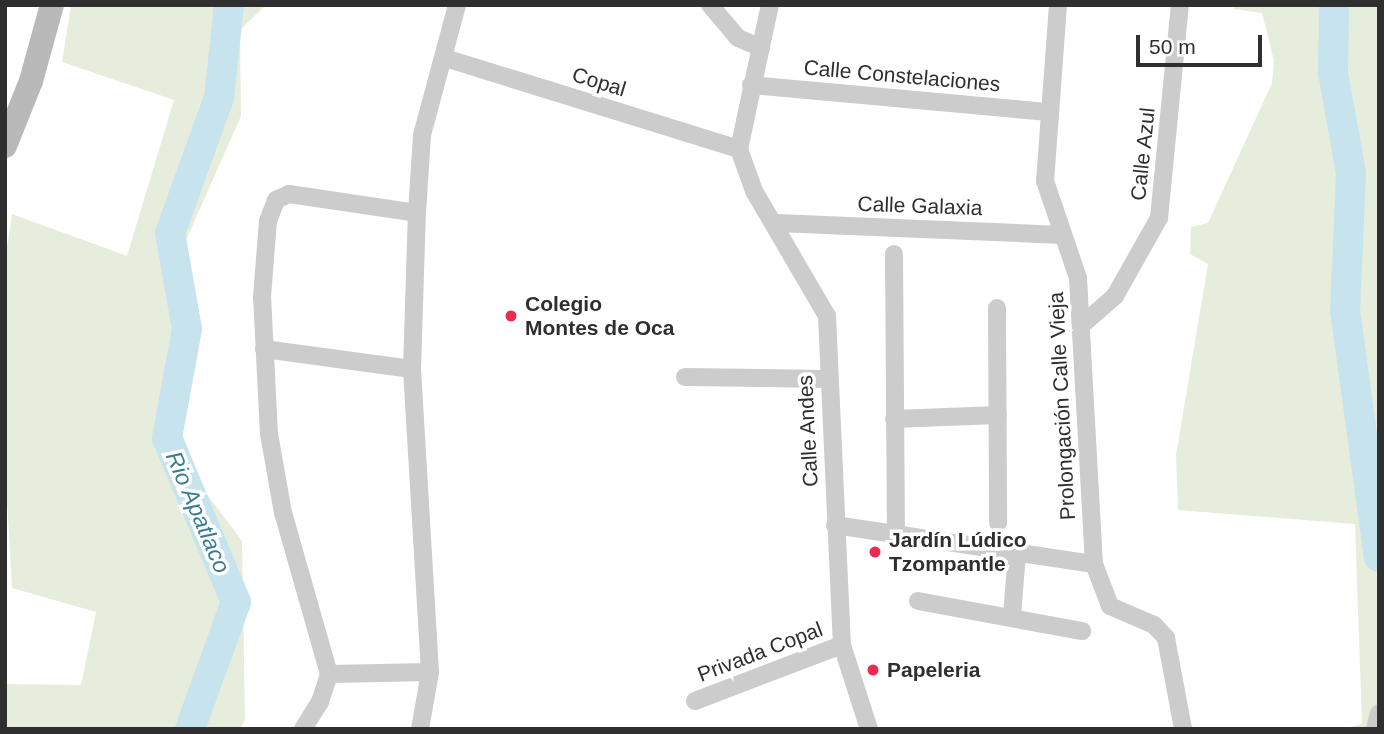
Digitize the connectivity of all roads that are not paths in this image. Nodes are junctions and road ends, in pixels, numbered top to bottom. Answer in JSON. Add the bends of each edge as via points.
{"nodes":[{"id":1,"x":52,"y":5,"type":"edge"},
{"id":2,"x":457,"y":5,"type":"edge"},
{"id":3,"x":710,"y":5,"type":"edge"},
{"id":4,"x":770,"y":5,"type":"edge"},
{"id":5,"x":1058,"y":5,"type":"edge"},
{"id":6,"x":1180,"y":5,"type":"edge"},
{"id":7,"x":761,"y":48,"type":"junction"},
{"id":8,"x":446,"y":58,"type":"junction"},
{"id":9,"x":751,"y":85,"type":"junction"},
{"id":10,"x":1049,"y":112,"type":"junction"},
{"id":11,"x":5,"y":146,"type":"edge"},
{"id":12,"x":738,"y":149,"type":"junction"},
{"id":13,"x":417,"y":213,"type":"junction"},
{"id":14,"x":777,"y":223,"type":"junction"},
{"id":15,"x":1061,"y":234,"type":"junction"},
{"id":16,"x":894,"y":254,"type":"dead end"},
{"id":17,"x":997,"y":308,"type":"dead end"},
{"id":18,"x":1083,"y":324,"type":"junction"},
{"id":19,"x":264,"y":349,"type":"junction"},
{"id":20,"x":411,"y":369,"type":"junction"},
{"id":21,"x":685,"y":377,"type":"dead end"},
{"id":22,"x":827,"y":379,"type":"junction"},
{"id":23,"x":998,"y":415,"type":"junction"},
{"id":24,"x":894,"y":419,"type":"junction"},
{"id":25,"x":998,"y":523,"type":"dead end"},
{"id":26,"x":835,"y":525,"type":"junction"},
{"id":27,"x":896,"y":533,"type":"junction"},
{"id":28,"x":1017,"y":554,"type":"junction"},
{"id":29,"x":1094,"y":564,"type":"junction"},
{"id":30,"x":918,"y":601,"type":"dead end"},
{"id":31,"x":1012,"y":615,"type":"junction"},
{"id":32,"x":1082,"y":631,"type":"dead end"},
{"id":33,"x":842,"y":645,"type":"junction"},
{"id":34,"x":430,"y":673,"type":"junction"},
{"id":35,"x":329,"y":674,"type":"junction"},
{"id":36,"x":695,"y":701,"type":"dead end"},
{"id":37,"x":1379,"y":713,"type":"edge"},
{"id":38,"x":303,"y":729,"type":"edge"},
{"id":39,"x":419,"y":729,"type":"edge"},
{"id":40,"x":869,"y":729,"type":"edge"},
{"id":41,"x":1183,"y":729,"type":"edge"},
{"id":42,"x":1375,"y":729,"type":"edge"}],
"edges":[{"from":1,"to":11,"type":"street","via":[[32,81]]},
{"from":2,"to":8,"type":"street"},
{"from":3,"to":7,"type":"street","via":[[738,38]]},
{"from":4,"to":7,"type":"street"},
{"from":5,"to":10,"type":"street","name":"Prolongación Calle Vieja"},
{"from":6,"to":18,"type":"street","name":"Calle Azul","via":[[1159,218],[1115,296]]},
{"from":7,"to":9,"type":"street"},
{"from":8,"to":12,"type":"street","name":"Copal"},
{"from":8,"to":13,"type":"street","via":[[422,135]]},
{"from":9,"to":10,"type":"street","name":"Calle Constelaciones"},
{"from":9,"to":12,"type":"street"},
{"from":10,"to":15,"type":"street","name":"Prolongación Calle Vieja","via":[[1045,181]]},
{"from":12,"to":14,"type":"street","name":"Calle Andes","via":[[754,191]]},
{"from":13,"to":19,"type":"street","via":[[289,194],[276,200],[268,221],[262,297]]},
{"from":13,"to":20,"type":"street"},
{"from":14,"to":15,"type":"street","name":"Calle Galaxia"},
{"from":14,"to":22,"type":"street","name":"Calle Andes","via":[[827,316]]},
{"from":15,"to":18,"type":"street","name":"Prolongación Calle Vieja","via":[[1078,278]]},
{"from":16,"to":24,"type":"street"},
{"from":17,"to":23,"type":"street"},
{"from":18,"to":29,"type":"street","name":"Prolongación Calle Vieja"},
{"from":19,"to":20,"type":"street"},
{"from":19,"to":35,"type":"street","via":[[269,434],[283,513]]},
{"from":20,"to":34,"type":"street"},
{"from":21,"to":22,"type":"street"},
{"from":22,"to":26,"type":"street","name":"Calle Andes"},
{"from":23,"to":24,"type":"street"},
{"from":23,"to":25,"type":"street"},
{"from":24,"to":27,"type":"street"},
{"from":26,"to":27,"type":"street"},
{"from":26,"to":33,"type":"street","name":"Calle Andes"},
{"from":27,"to":28,"type":"street"},
{"from":28,"to":29,"type":"street"},
{"from":28,"to":31,"type":"street"},
{"from":29,"to":41,"type":"street","name":"Prolongación Calle Vieja","via":[[1110,606],[1154,625],[1166,638]]},
{"from":30,"to":31,"type":"street"},
{"from":31,"to":32,"type":"street"},
{"from":33,"to":36,"type":"street","name":"Privada Copal"},
{"from":33,"to":40,"type":"street","name":"Calle Andes"},
{"from":34,"to":35,"type":"street"},
{"from":34,"to":39,"type":"street"},
{"from":35,"to":38,"type":"street","via":[[320,702]]},
{"from":37,"to":42,"type":"street"}]}
